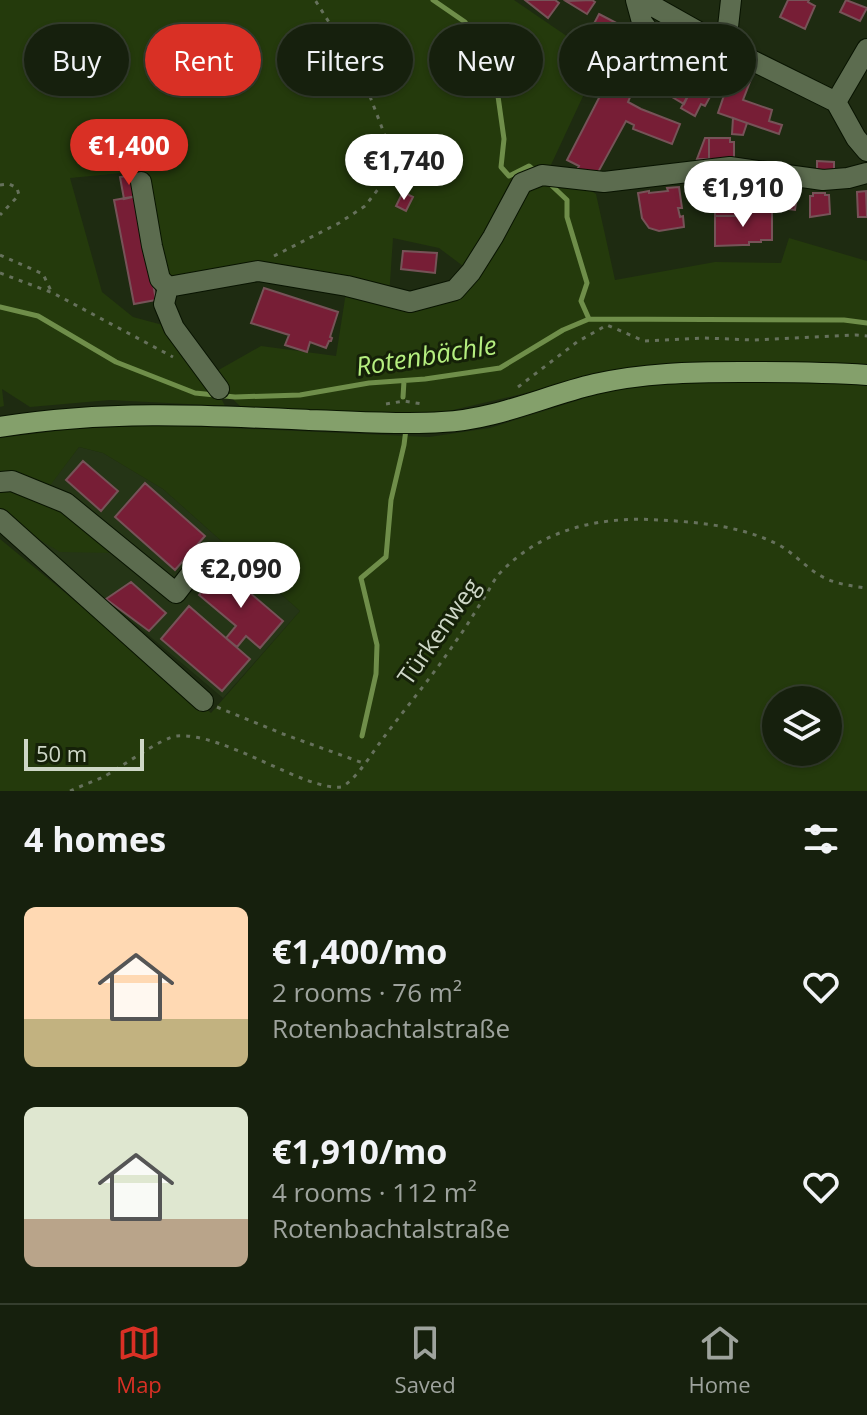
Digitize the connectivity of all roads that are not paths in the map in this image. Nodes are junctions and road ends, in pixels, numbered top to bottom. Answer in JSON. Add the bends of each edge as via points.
{"nodes":[{"id":1,"x":639,"y":0,"type":"edge"},
{"id":2,"x":731,"y":0,"type":"edge"},
{"id":3,"x":684,"y":24,"type":"edge"},
{"id":4,"x":728,"y":24,"type":"edge"},
{"id":5,"x":867,"y":49,"type":"edge"},
{"id":6,"x":756,"y":62,"type":"edge"},
{"id":7,"x":836,"y":102,"type":"junction"},
{"id":8,"x":867,"y":151,"type":"edge"},
{"id":9,"x":867,"y":173,"type":"edge"},
{"id":10,"x":141,"y":182,"type":"dead end"},
{"id":11,"x":168,"y":287,"type":"junction"},
{"id":12,"x":867,"y":375,"type":"edge"},
{"id":13,"x":229,"y":404,"type":"junction"},
{"id":14,"x":0,"y":427,"type":"edge"},
{"id":15,"x":0,"y":482,"type":"edge"},
{"id":16,"x":0,"y":519,"type":"edge"},
{"id":17,"x":200,"y":562,"type":"dead end"},
{"id":18,"x":203,"y":701,"type":"road end"}],
"edges":[{"from":1,"to":3,"type":"street"},
{"from":2,"to":4,"type":"street"},
{"from":5,"to":7,"type":"street"},
{"from":6,"to":7,"type":"street"},
{"from":7,"to":8,"type":"street"},
{"from":9,"to":11,"type":"street","via":[[823,180],[730,167],[604,182],[536,177],[522,183],[493,237],[455,290],[410,302],[258,271]]},
{"from":10,"to":11,"type":"street","via":[[160,279]]},
{"from":11,"to":13,"type":"street","via":[[164,304],[174,328]]},
{"from":12,"to":13,"type":"main road","via":[[636,376],[477,419],[443,422],[394,423]]},
{"from":13,"to":14,"type":"main road"},
{"from":15,"to":17,"type":"street","via":[[12,481],[66,503],[176,593]]},
{"from":16,"to":18,"type":"street"}]}
